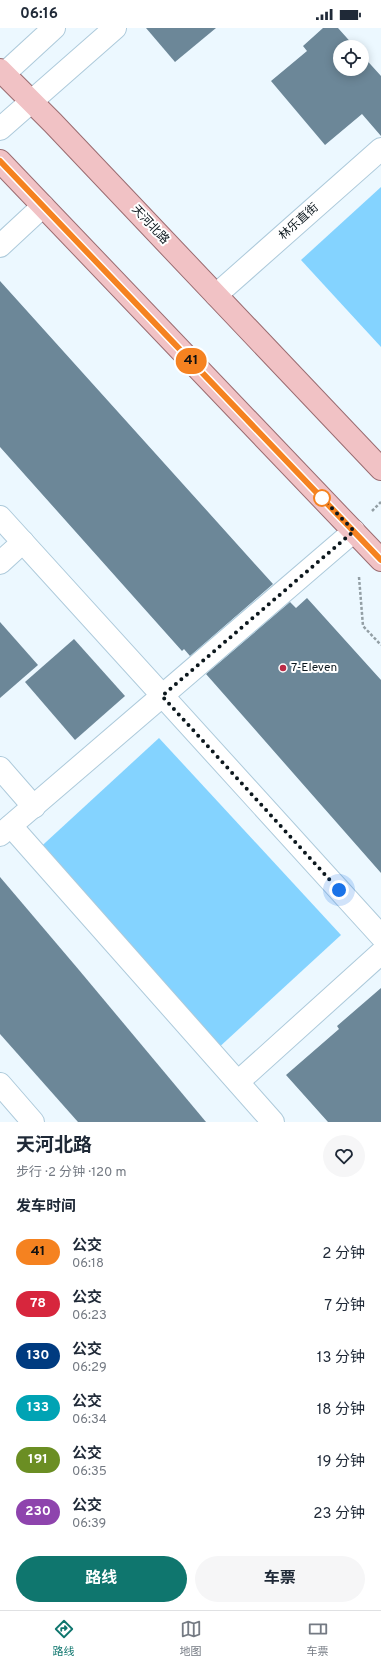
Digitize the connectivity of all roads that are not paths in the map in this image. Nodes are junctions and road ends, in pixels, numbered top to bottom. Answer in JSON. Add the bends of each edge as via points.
{"nodes":[{"id":1,"x":54,"y":28,"type":"edge"},
{"id":2,"x":115,"y":28,"type":"edge"},
{"id":3,"x":2,"y":72,"type":"edge"},
{"id":4,"x":0,"y":129,"type":"edge"},
{"id":5,"x":381,"y":148,"type":"edge"},
{"id":6,"x":0,"y":161,"type":"edge"},
{"id":7,"x":43,"y":206,"type":"junction"},
{"id":8,"x":0,"y":246,"type":"edge"},
{"id":9,"x":216,"y":296,"type":"junction"},
{"id":10,"x":381,"y":469,"type":"edge"},
{"id":11,"x":0,"y":517,"type":"edge"},
{"id":12,"x":354,"y":531,"type":"junction"},
{"id":13,"x":23,"y":542,"type":"junction"},
{"id":14,"x":381,"y":560,"type":"edge"},
{"id":15,"x":0,"y":563,"type":"edge"},
{"id":16,"x":162,"y":696,"type":"junction"},
{"id":17,"x":0,"y":768,"type":"edge"},
{"id":18,"x":34,"y":807,"type":"junction"},
{"id":19,"x":6,"y":830,"type":"edge"},
{"id":20,"x":381,"y":936,"type":"edge"},
{"id":21,"x":381,"y":953,"type":"edge"},
{"id":22,"x":238,"y":1082,"type":"junction"},
{"id":23,"x":0,"y":1084,"type":"edge"},
{"id":24,"x":33,"y":1122,"type":"edge"},
{"id":25,"x":273,"y":1122,"type":"edge"}],
"edges":[{"from":1,"to":3,"type":"street"},
{"from":2,"to":4,"type":"street"},
{"from":3,"to":9,"type":"main road","name":"天河北路"},
{"from":5,"to":9,"type":"street","name":"林乐直街"},
{"from":6,"to":7,"type":"main road"},
{"from":7,"to":8,"type":"street"},
{"from":7,"to":12,"type":"main road"},
{"from":9,"to":10,"type":"main road","name":"天河北路"},
{"from":11,"to":13,"type":"street"},
{"from":12,"to":14,"type":"main road"},
{"from":12,"to":16,"type":"street"},
{"from":13,"to":15,"type":"street"},
{"from":13,"to":16,"type":"street"},
{"from":16,"to":18,"type":"street"},
{"from":16,"to":20,"type":"street"},
{"from":17,"to":18,"type":"street"},
{"from":18,"to":19,"type":"street"},
{"from":19,"to":22,"type":"street"},
{"from":21,"to":22,"type":"street"},
{"from":22,"to":25,"type":"street"},
{"from":23,"to":24,"type":"street"}]}
